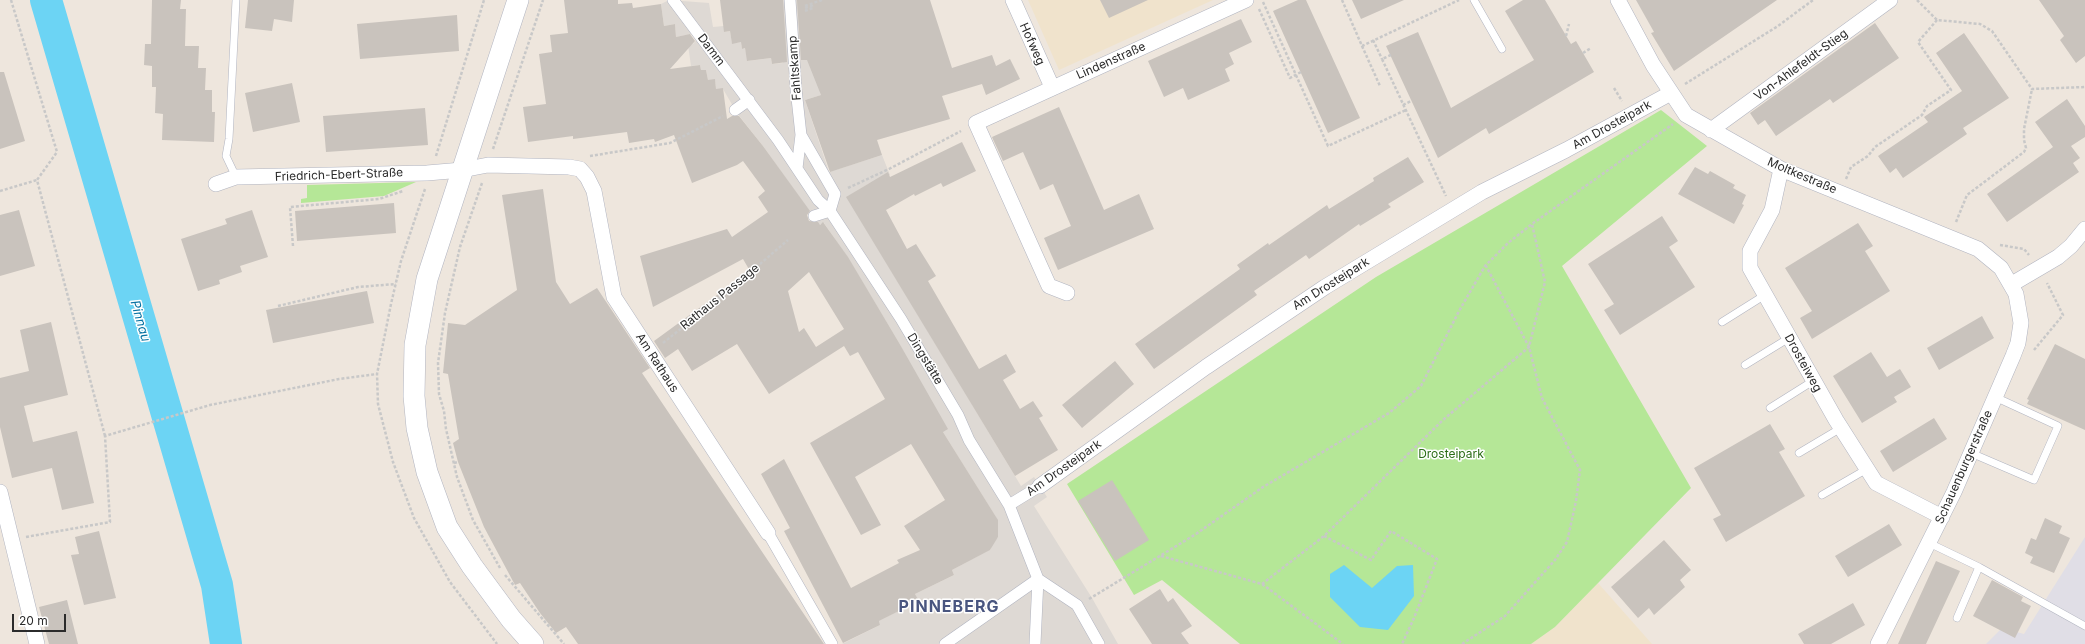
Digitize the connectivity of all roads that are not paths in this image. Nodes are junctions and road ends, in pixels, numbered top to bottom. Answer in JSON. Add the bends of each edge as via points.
{"nodes":[{"id":1,"x":236,"y":0,"type":"edge"},
{"id":2,"x":518,"y":0,"type":"edge"},
{"id":3,"x":673,"y":0,"type":"edge"},
{"id":4,"x":790,"y":0,"type":"edge"},
{"id":5,"x":1013,"y":0,"type":"edge"},
{"id":6,"x":1474,"y":0,"type":"edge"},
{"id":7,"x":1618,"y":0,"type":"edge"},
{"id":8,"x":1890,"y":0,"type":"edge"},
{"id":9,"x":1252,"y":4,"type":"edge"},
{"id":10,"x":1502,"y":49,"type":"dead end"},
{"id":11,"x":1052,"y":88,"type":"junction"},
{"id":12,"x":1671,"y":93,"type":"junction"},
{"id":13,"x":748,"y":100,"type":"junction"},
{"id":14,"x":735,"y":110,"type":"road end"},
{"id":15,"x":1711,"y":130,"type":"junction"},
{"id":16,"x":801,"y":135,"type":"junction"},
{"id":17,"x":797,"y":168,"type":"junction"},
{"id":18,"x":1781,"y":169,"type":"junction"},
{"id":19,"x":462,"y":170,"type":"junction"},
{"id":20,"x":236,"y":177,"type":"junction"},
{"id":21,"x":216,"y":184,"type":"dead end"},
{"id":22,"x":830,"y":211,"type":"junction"},
{"id":23,"x":814,"y":216,"type":"dead end"},
{"id":24,"x":2085,"y":229,"type":"edge"},
{"id":25,"x":2012,"y":284,"type":"junction"},
{"id":26,"x":1067,"y":293,"type":"dead end"},
{"id":27,"x":1765,"y":295,"type":"junction"},
{"id":28,"x":1722,"y":322,"type":"dead end"},
{"id":29,"x":1789,"y":338,"type":"junction"},
{"id":30,"x":1745,"y":365,"type":"dead end"},
{"id":31,"x":1813,"y":381,"type":"junction"},
{"id":32,"x":1995,"y":397,"type":"junction"},
{"id":33,"x":1770,"y":408,"type":"dead end"},
{"id":34,"x":1841,"y":428,"type":"junction"},
{"id":35,"x":1799,"y":453,"type":"dead end"},
{"id":36,"x":1971,"y":453,"type":"junction"},
{"id":37,"x":1867,"y":469,"type":"junction"},
{"id":38,"x":1040,"y":486,"type":"joint"},
{"id":39,"x":0,"y":492,"type":"edge"},
{"id":40,"x":1822,"y":495,"type":"dead end"},
{"id":41,"x":1009,"y":505,"type":"junction"},
{"id":42,"x":1942,"y":517,"type":"junction"},
{"id":43,"x":768,"y":533,"type":"joint"},
{"id":44,"x":1929,"y":543,"type":"junction"},
{"id":45,"x":1979,"y":567,"type":"junction"},
{"id":46,"x":1038,"y":579,"type":"junction"},
{"id":47,"x":1957,"y":618,"type":"dead end"},
{"id":48,"x":2085,"y":626,"type":"edge"},
{"id":49,"x":37,"y":644,"type":"edge"},
{"id":50,"x":533,"y":644,"type":"edge"},
{"id":51,"x":832,"y":644,"type":"edge"},
{"id":52,"x":945,"y":644,"type":"edge"},
{"id":53,"x":1035,"y":644,"type":"edge"},
{"id":54,"x":1099,"y":644,"type":"edge"},
{"id":55,"x":1878,"y":644,"type":"edge"}],
"edges":[{"from":1,"to":20,"type":"lane","via":[[226,156]]},
{"from":2,"to":19,"type":"main road"},
{"from":3,"to":13,"type":"street","name":"Damm"},
{"from":4,"to":16,"type":"street","name":"Fahltskamp"},
{"from":5,"to":11,"type":"street","name":"Hofweg"},
{"from":6,"to":10,"type":"lane"},
{"from":7,"to":12,"type":"street","name":"Moltkestraße"},
{"from":8,"to":15,"type":"street","name":"Von-Ahlefeldt-Stieg"},
{"from":9,"to":11,"type":"street","name":"Lindenstraße"},
{"from":11,"to":26,"type":"street","name":"Lindenstraße","via":[[976,123],[1049,286]]},
{"from":12,"to":15,"type":"street","name":"Moltkestraße","via":[[1686,115]]},
{"from":12,"to":38,"type":"street","name":"Am Drosteipark","via":[[1482,192],[1325,286],[1199,371]]},
{"from":13,"to":14,"type":"street"},
{"from":13,"to":17,"type":"street","name":"Dingstätte"},
{"from":15,"to":18,"type":"street","name":"Moltkestraße"},
{"from":16,"to":17,"type":"street","name":"Fahltskamp"},
{"from":16,"to":22,"type":"street","name":"Fahltskamp","via":[[835,194]]},
{"from":17,"to":22,"type":"street","name":"Dingstätte","via":[[818,200]]},
{"from":18,"to":25,"type":"street","name":"Moltkestraße","via":[[1969,244],[2001,268]]},
{"from":18,"to":27,"type":"street","name":"Drosteiweg","via":[[1772,210],[1750,252],[1750,268]]},
{"from":19,"to":20,"type":"street","name":"Friedrich-Ebert-Straße"},
{"from":19,"to":43,"type":"street","name":"Am Rathaus","via":[[488,165],[569,167],[580,170],[588,177],[594,191],[614,298]]},
{"from":19,"to":50,"type":"main road","via":[[427,279],[418,323],[413,368],[418,428],[426,472],[447,527],[472,566]]},
{"from":20,"to":21,"type":"street","name":"Friedrich-Ebert-Straße"},
{"from":22,"to":23,"type":"street"},
{"from":22,"to":41,"type":"street","name":"Dingstätte","via":[[901,319]]},
{"from":24,"to":25,"type":"street","via":[[2058,257]]},
{"from":25,"to":32,"type":"street","name":"Schauenburgerstraße","via":[[2019,304],[2020,332],[2013,356]]},
{"from":27,"to":28,"type":"lane"},
{"from":27,"to":29,"type":"street","name":"Drosteiweg"},
{"from":29,"to":30,"type":"lane"},
{"from":29,"to":31,"type":"street","name":"Drosteiweg"},
{"from":31,"to":33,"type":"lane"},
{"from":31,"to":34,"type":"street","name":"Drosteiweg"},
{"from":32,"to":36,"type":"street","name":"Schauenburgerstraße"},
{"from":32,"to":36,"type":"lane","via":[[2058,426],[2034,480]]},
{"from":34,"to":35,"type":"lane"},
{"from":34,"to":37,"type":"street","name":"Drosteiweg"},
{"from":36,"to":42,"type":"street","name":"Schauenburgerstraße"},
{"from":37,"to":40,"type":"lane"},
{"from":37,"to":42,"type":"street","name":"Drosteiweg","via":[[1876,483]]},
{"from":38,"to":41,"type":"street","name":"Am Drosteipark"},
{"from":39,"to":49,"type":"street"},
{"from":41,"to":46,"type":"street","name":"Dingstätte"},
{"from":42,"to":44,"type":"street","name":"Schauenburgerstraße"},
{"from":43,"to":51,"type":"street","name":"Am Rathaus"},
{"from":44,"to":45,"type":"lane"},
{"from":44,"to":55,"type":"street","name":"Schauenburgerstraße"},
{"from":45,"to":47,"type":"lane"},
{"from":45,"to":48,"type":"lane"},
{"from":46,"to":52,"type":"street"},
{"from":46,"to":53,"type":"street","name":"Dingstätte"},
{"from":46,"to":54,"type":"street","via":[[1077,606]]}]}
